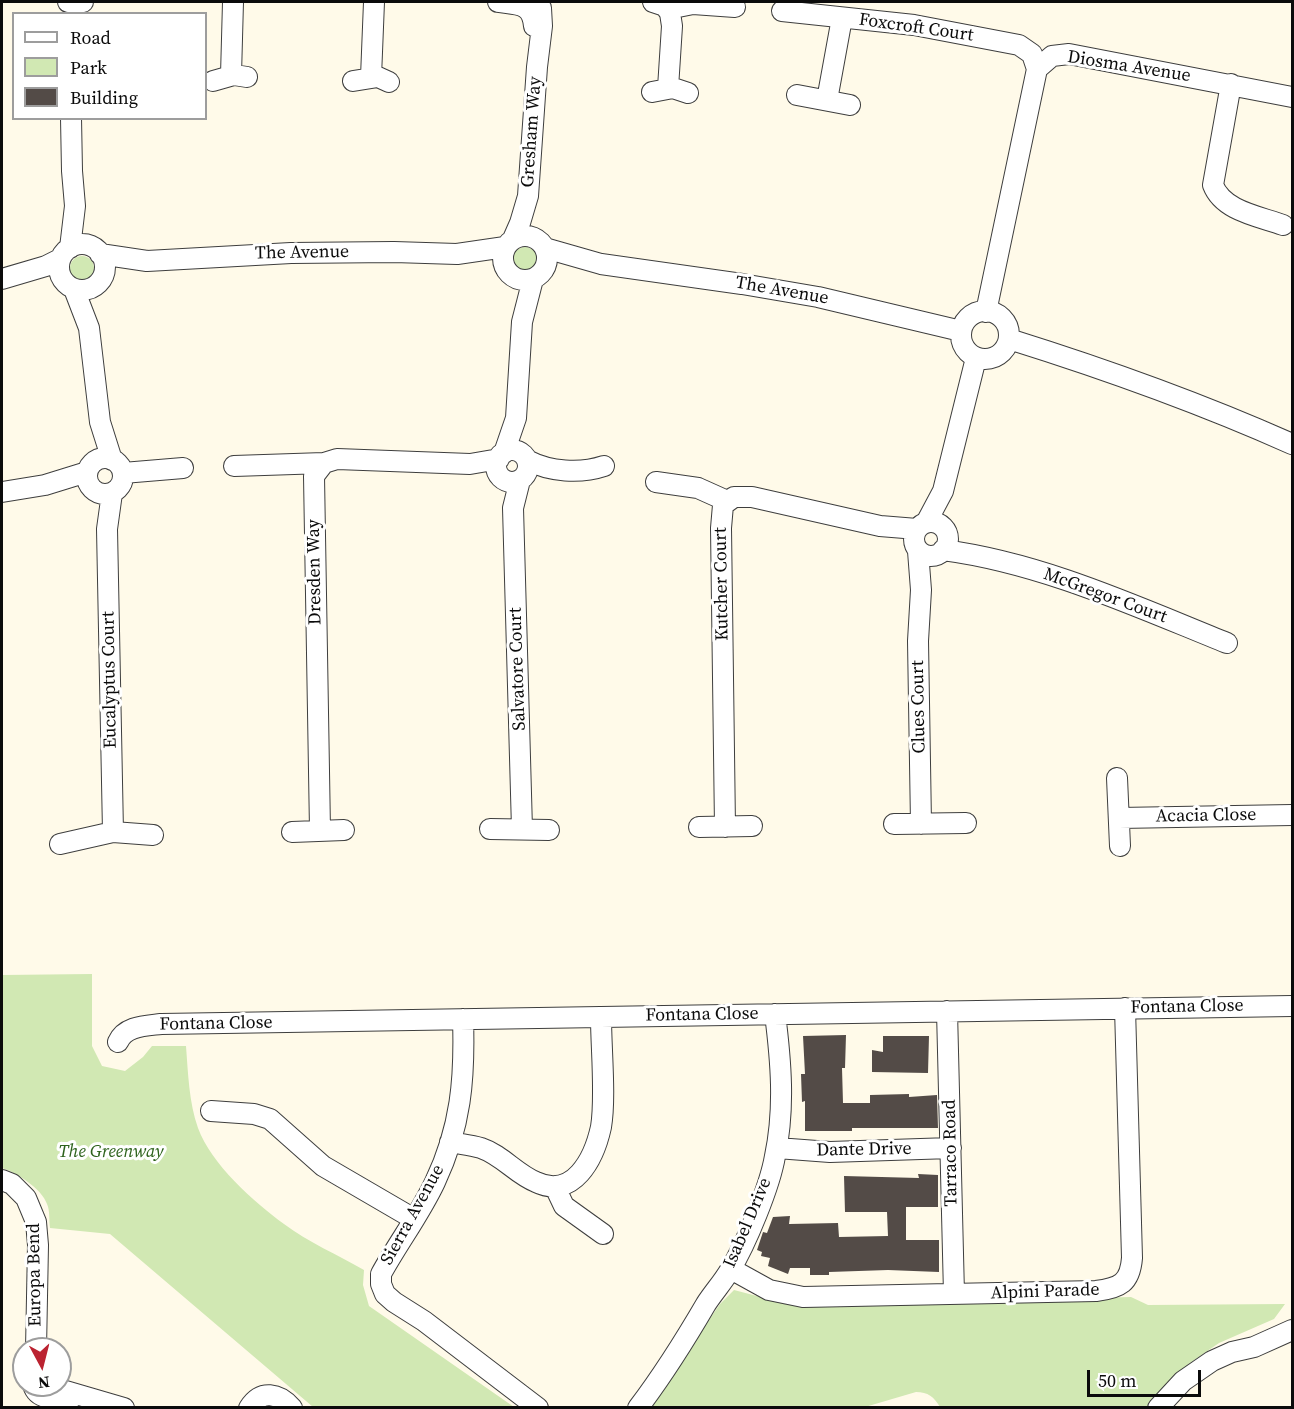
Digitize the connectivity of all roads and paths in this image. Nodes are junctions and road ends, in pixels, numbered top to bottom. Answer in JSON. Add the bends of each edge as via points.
{"nodes":[{"id":1,"x":66,"y":2,"type":"edge"},
{"id":2,"x":83,"y":2,"type":"edge"},
{"id":3,"x":233,"y":2,"type":"edge"},
{"id":4,"x":374,"y":2,"type":"edge"},
{"id":5,"x":498,"y":2,"type":"edge"},
{"id":6,"x":661,"y":5,"type":"edge"},
{"id":7,"x":540,"y":6,"type":"edge"},
{"id":8,"x":735,"y":7,"type":"dead end"},
{"id":9,"x":782,"y":11,"type":"dead end"},
{"id":10,"x":842,"y":18,"type":"junction"},
{"id":11,"x":1037,"y":69,"type":"junction"},
{"id":12,"x":230,"y":78,"type":"dead end"},
{"id":13,"x":371,"y":80,"type":"dead end"},
{"id":14,"x":1231,"y":84,"type":"junction"},
{"id":15,"x":688,"y":93,"type":"dead end"},
{"id":16,"x":797,"y":95,"type":"dead end"},
{"id":17,"x":1293,"y":97,"type":"edge"},
{"id":18,"x":827,"y":100,"type":"junction"},
{"id":19,"x":850,"y":105,"type":"dead end"},
{"id":20,"x":71,"y":120,"type":"edge"},
{"id":21,"x":528,"y":196,"type":"junction"},
{"id":22,"x":1282,"y":225,"type":"dead end"},
{"id":23,"x":509,"y":243,"type":"junction"},
{"id":24,"x":542,"y":245,"type":"junction"},
{"id":25,"x":80,"y":251,"type":"junction"},
{"id":26,"x":457,"y":255,"type":"junction"},
{"id":27,"x":147,"y":261,"type":"junction"},
{"id":28,"x":601,"y":264,"type":"junction"},
{"id":29,"x":524,"y":274,"type":"junction"},
{"id":30,"x":5,"y":278,"type":"edge"},
{"id":31,"x":100,"y":281,"type":"junction"},
{"id":32,"x":69,"y":285,"type":"junction"},
{"id":33,"x":986,"y":312,"type":"junction"},
{"id":34,"x":89,"y":328,"type":"junction"},
{"id":35,"x":962,"y":331,"type":"junction"},
{"id":36,"x":1009,"y":339,"type":"junction"},
{"id":37,"x":976,"y":358,"type":"junction"},
{"id":38,"x":1293,"y":444,"type":"edge"},
{"id":39,"x":324,"y":463,"type":"junction"},
{"id":40,"x":234,"y":466,"type":"dead end"},
{"id":41,"x":604,"y":466,"type":"dead end"},
{"id":42,"x":513,"y":467,"type":"junction"},
{"id":43,"x":183,"y":468,"type":"dead end"},
{"id":44,"x":103,"y":477,"type":"junction"},
{"id":45,"x":656,"y":482,"type":"dead end"},
{"id":46,"x":2,"y":492,"type":"edge"},
{"id":47,"x":727,"y":501,"type":"junction"},
{"id":48,"x":930,"y":540,"type":"junction"},
{"id":49,"x":1227,"y":643,"type":"dead end"},
{"id":50,"x":1117,"y":778,"type":"dead end"},
{"id":51,"x":1293,"y":815,"type":"edge"},
{"id":52,"x":1119,"y":818,"type":"junction"},
{"id":53,"x":966,"y":823,"type":"dead end"},
{"id":54,"x":894,"y":824,"type":"dead end"},
{"id":55,"x":921,"y":824,"type":"junction"},
{"id":56,"x":752,"y":826,"type":"dead end"},
{"id":57,"x":699,"y":827,"type":"dead end"},
{"id":58,"x":725,"y":827,"type":"junction"},
{"id":59,"x":522,"y":829,"type":"junction"},
{"id":60,"x":320,"y":830,"type":"junction"},
{"id":61,"x":344,"y":830,"type":"dead end"},
{"id":62,"x":490,"y":830,"type":"dead end"},
{"id":63,"x":549,"y":830,"type":"dead end"},
{"id":64,"x":113,"y":831,"type":"junction"},
{"id":65,"x":292,"y":832,"type":"dead end"},
{"id":66,"x":153,"y":835,"type":"dead end"},
{"id":67,"x":60,"y":844,"type":"dead end"},
{"id":68,"x":1120,"y":846,"type":"dead end"},
{"id":69,"x":1293,"y":1006,"type":"edge"},
{"id":70,"x":1125,"y":1008,"type":"junction"},
{"id":71,"x":947,"y":1011,"type":"junction"},
{"id":72,"x":775,"y":1014,"type":"junction"},
{"id":73,"x":601,"y":1017,"type":"junction"},
{"id":74,"x":463,"y":1019,"type":"junction"},
{"id":75,"x":118,"y":1042,"type":"dead end"},
{"id":76,"x":211,"y":1111,"type":"dead end"},
{"id":77,"x":450,"y":1142,"type":"junction"},
{"id":78,"x":777,"y":1148,"type":"junction"},
{"id":79,"x":951,"y":1148,"type":"junction"},
{"id":80,"x":2,"y":1179,"type":"edge"},
{"id":81,"x":555,"y":1187,"type":"junction"},
{"id":82,"x":414,"y":1219,"type":"junction"},
{"id":83,"x":603,"y":1234,"type":"dead end"},
{"id":84,"x":731,"y":1269,"type":"junction"},
{"id":85,"x":954,"y":1294,"type":"junction"},
{"id":86,"x":1293,"y":1330,"type":"edge"},
{"id":87,"x":36,"y":1337,"type":"edge"},
{"id":88,"x":72,"y":1392,"type":"edge"},
{"id":89,"x":72,"y":1396,"type":"edge"},
{"id":90,"x":87,"y":1396,"type":"junction"},
{"id":91,"x":124,"y":1407,"type":"edge"},
{"id":92,"x":249,"y":1407,"type":"edge"},
{"id":93,"x":265,"y":1407,"type":"edge"},
{"id":94,"x":277,"y":1407,"type":"edge"},
{"id":95,"x":292,"y":1407,"type":"edge"},
{"id":96,"x":538,"y":1407,"type":"edge"},
{"id":97,"x":638,"y":1407,"type":"edge"},
{"id":98,"x":1158,"y":1407,"type":"edge"}],
"edges":[{"from":1,"to":2,"type":"street"},
{"from":3,"to":12,"type":"street"},
{"from":4,"to":13,"type":"street"},
{"from":5,"to":7,"type":"street","name":"Gresham Way"},
{"from":6,"to":8,"type":"street"},
{"from":6,"to":15,"type":"street","via":[[672,26],[660,90]]},
{"from":7,"to":21,"type":"street","name":"Gresham Way"},
{"from":9,"to":10,"type":"street","name":"Foxcroft Court"},
{"from":10,"to":11,"type":"street","name":"Foxcroft Court","via":[[914,25],[1019,45],[1032,54]]},
{"from":10,"to":18,"type":"street"},
{"from":11,"to":14,"type":"street","name":"Diosma Avenue","via":[[1052,56],[1069,54]]},
{"from":11,"to":33,"type":"street"},
{"from":14,"to":17,"type":"street","name":"Diosma Avenue"},
{"from":14,"to":22,"type":"street","via":[[1213,185],[1217,196],[1228,205]]},
{"from":16,"to":18,"type":"street"},
{"from":18,"to":19,"type":"street"},
{"from":20,"to":25,"type":"street"},
{"from":21,"to":23,"type":"street","name":"Gresham Way"},
{"from":21,"to":24,"type":"street","name":"Gresham Way"},
{"from":23,"to":24,"type":"street","via":[[526,236]]},
{"from":23,"to":26,"type":"street","name":"The Avenue"},
{"from":23,"to":29,"type":"street","via":[[502,261]]},
{"from":24,"to":28,"type":"street","name":"The Avenue"},
{"from":24,"to":29,"type":"street","via":[[547,260]]},
{"from":25,"to":27,"type":"street","name":"The Avenue"},
{"from":25,"to":30,"type":"street"},
{"from":25,"to":31,"type":"street","via":[[105,268]]},
{"from":25,"to":32,"type":"street","via":[[59,271]]},
{"from":26,"to":27,"type":"street","name":"The Avenue","via":[[302,253]]},
{"from":26,"to":29,"type":"street","name":"The Avenue"},
{"from":27,"to":31,"type":"street","name":"The Avenue"},
{"from":28,"to":29,"type":"street","name":"The Avenue"},
{"from":28,"to":35,"type":"street","name":"The Avenue","via":[[783,291]]},
{"from":29,"to":42,"type":"street","name":"Salvatore Court"},
{"from":30,"to":32,"type":"street","via":[[48,279]]},
{"from":31,"to":32,"type":"street","via":[[89,289]]},
{"from":31,"to":34,"type":"street"},
{"from":32,"to":34,"type":"street"},
{"from":33,"to":35,"type":"street","via":[[970,317]]},
{"from":33,"to":36,"type":"street","via":[[1001,318]]},
{"from":34,"to":44,"type":"street"},
{"from":35,"to":37,"type":"street","via":[[964,347]]},
{"from":36,"to":37,"type":"street","via":[[994,357]]},
{"from":36,"to":38,"type":"street","via":[[1126,377]]},
{"from":37,"to":48,"type":"street","name":"Clues Court"},
{"from":39,"to":40,"type":"street"},
{"from":39,"to":42,"type":"street","via":[[337,459]]},
{"from":39,"to":60,"type":"street","name":"Dresden Way","via":[[314,476]]},
{"from":41,"to":42,"type":"street","via":[[588,471],[536,465]]},
{"from":42,"to":59,"type":"street","name":"Salvatore Court"},
{"from":43,"to":44,"type":"street"},
{"from":44,"to":46,"type":"street"},
{"from":44,"to":64,"type":"street","name":"Eucalyptus Court"},
{"from":45,"to":47,"type":"street","via":[[698,488]]},
{"from":47,"to":48,"type":"street","name":"Kutcher Court","via":[[738,496],[752,497]]},
{"from":47,"to":58,"type":"street","name":"Kutcher Court","via":[[721,528]]},
{"from":48,"to":49,"type":"street","name":"McGregor Court","via":[[1076,583]]},
{"from":48,"to":55,"type":"street","name":"Clues Court","via":[[921,590],[918,641]]},
{"from":50,"to":52,"type":"street"},
{"from":51,"to":52,"type":"street","name":"Acacia Close"},
{"from":52,"to":68,"type":"street"},
{"from":53,"to":55,"type":"street"},
{"from":54,"to":55,"type":"street"},
{"from":56,"to":58,"type":"street"},
{"from":57,"to":58,"type":"street"},
{"from":59,"to":62,"type":"street"},
{"from":59,"to":63,"type":"street"},
{"from":60,"to":61,"type":"street"},
{"from":60,"to":65,"type":"street"},
{"from":64,"to":66,"type":"street"},
{"from":64,"to":67,"type":"street"},
{"from":69,"to":70,"type":"street","name":"Fontana Close"},
{"from":70,"to":71,"type":"street","name":"Fontana Close"},
{"from":70,"to":85,"type":"street","name":"Alpini Parade","via":[[1132,1258],[1126,1281],[1096,1291]]},
{"from":71,"to":72,"type":"street","name":"Fontana Close"},
{"from":71,"to":79,"type":"street","name":"Tarraco Road"},
{"from":72,"to":73,"type":"street","name":"Fontana Close"},
{"from":72,"to":78,"type":"street","name":"Isabel Drive","via":[[781,1074]]},
{"from":73,"to":74,"type":"street","name":"Fontana Close"},
{"from":73,"to":81,"type":"street","via":[[601,1127],[579,1176]]},
{"from":74,"to":75,"type":"street","name":"Fontana Close","via":[[161,1024],[135,1027],[121,1034]]},
{"from":74,"to":77,"type":"street","name":"Sierra Avenue","via":[[463,1082]]},
{"from":76,"to":82,"type":"street","via":[[270,1119],[322,1166]]},
{"from":77,"to":81,"type":"street","via":[[482,1148],[536,1182]]},
{"from":77,"to":82,"type":"street","name":"Sierra Avenue","via":[[435,1182]]},
{"from":78,"to":79,"type":"street","name":"Dante Drive","via":[[830,1152]]},
{"from":78,"to":84,"type":"street","name":"Isabel Drive","via":[[766,1187]]},
{"from":79,"to":85,"type":"street","name":"Tarraco Road"},
{"from":80,"to":87,"type":"street","name":"Europa Bend","via":[[26,1198],[36,1222]]},
{"from":81,"to":83,"type":"street","via":[[564,1206]]},
{"from":82,"to":96,"type":"street","name":"Sierra Avenue","via":[[381,1274],[385,1294]]},
{"from":84,"to":85,"type":"street","name":"Alpini Parade","via":[[770,1290],[802,1297]]},
{"from":84,"to":97,"type":"street","name":"Isabel Drive"},
{"from":86,"to":98,"type":"street","via":[[1212,1361],[1183,1381]]},
{"from":88,"to":90,"type":"street"},
{"from":89,"to":90,"type":"street"},
{"from":90,"to":91,"type":"street"},
{"from":92,"to":95,"type":"street","via":[[263,1395],[271,1394]]},
{"from":93,"to":94,"type":"street"}]}
